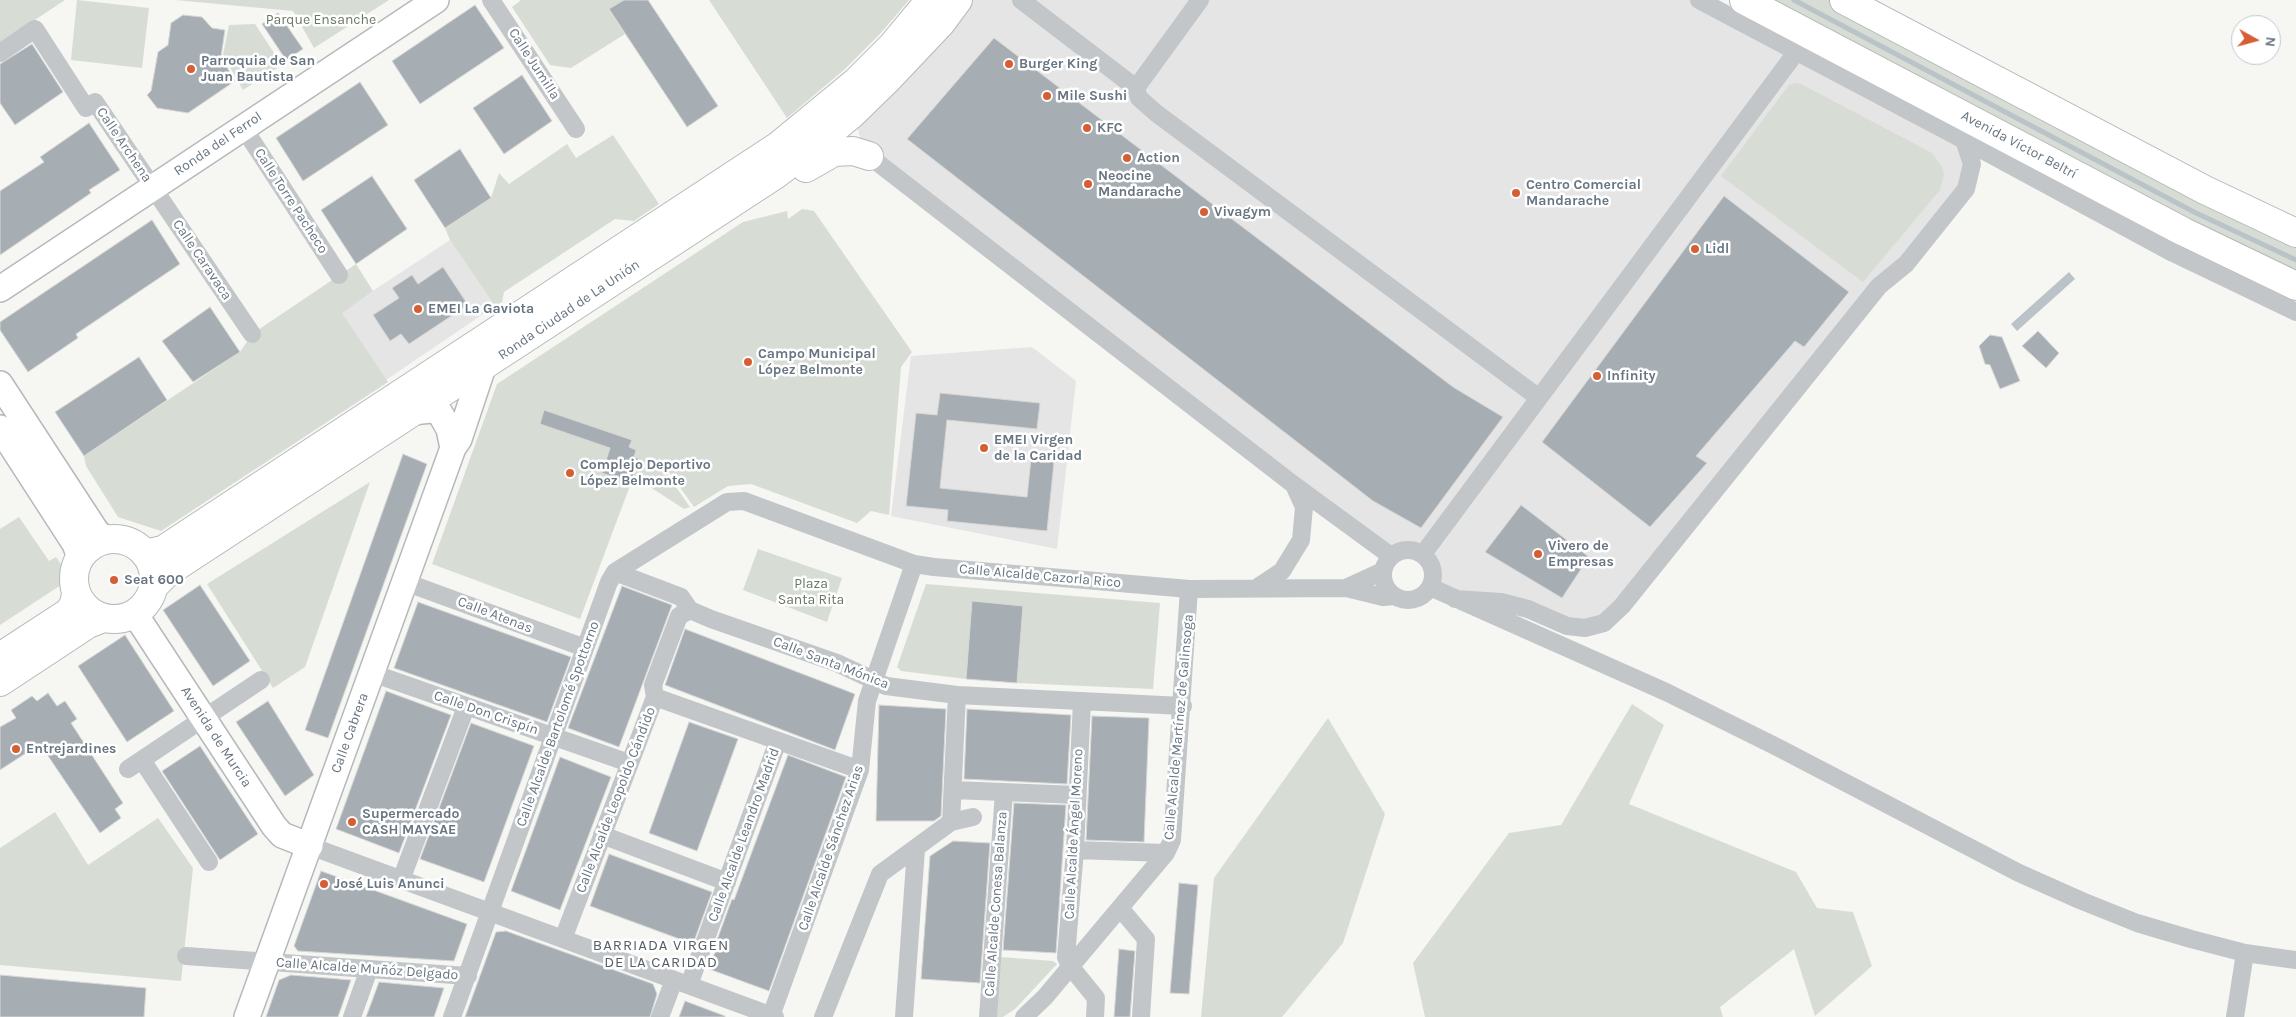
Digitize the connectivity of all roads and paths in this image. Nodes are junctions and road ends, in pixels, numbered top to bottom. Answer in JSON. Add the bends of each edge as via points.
{"nodes":[{"id":1,"x":436,"y":0,"type":"edge"},
{"id":2,"x":491,"y":0,"type":"edge"},
{"id":3,"x":930,"y":0,"type":"edge"},
{"id":4,"x":958,"y":0,"type":"edge"},
{"id":5,"x":970,"y":0,"type":"edge"},
{"id":6,"x":1021,"y":0,"type":"edge"},
{"id":7,"x":1200,"y":0,"type":"edge"},
{"id":8,"x":1699,"y":0,"type":"edge"},
{"id":9,"x":1744,"y":0,"type":"edge"},
{"id":10,"x":1844,"y":0,"type":"edge"},
{"id":11,"x":1797,"y":51,"type":"junction"},
{"id":12,"x":0,"y":53,"type":"edge"},
{"id":13,"x":914,"y":53,"type":"junction"},
{"id":14,"x":1136,"y":88,"type":"junction"},
{"id":15,"x":864,"y":102,"type":"junction"},
{"id":16,"x":243,"y":127,"type":"junction"},
{"id":17,"x":576,"y":129,"type":"dead end"},
{"id":18,"x":1964,"y":140,"type":"junction"},
{"id":19,"x":870,"y":156,"type":"junction"},
{"id":20,"x":153,"y":187,"type":"junction"},
{"id":21,"x":737,"y":199,"type":"junction"},
{"id":22,"x":2296,"y":233,"type":"edge"},
{"id":23,"x":339,"y":275,"type":"dead end"},
{"id":24,"x":2296,"y":286,"type":"edge"},
{"id":25,"x":0,"y":289,"type":"edge"},
{"id":26,"x":2296,"y":312,"type":"edge"},
{"id":27,"x":252,"y":334,"type":"dead end"},
{"id":28,"x":483,"y":367,"type":"junction"},
{"id":29,"x":0,"y":384,"type":"edge"},
{"id":30,"x":1539,"y":398,"type":"junction"},
{"id":31,"x":412,"y":412,"type":"junction"},
{"id":32,"x":0,"y":428,"type":"edge"},
{"id":33,"x":452,"y":448,"type":"junction"},
{"id":34,"x":1294,"y":485,"type":"junction"},
{"id":35,"x":105,"y":540,"type":"junction"},
{"id":36,"x":145,"y":554,"type":"junction"},
{"id":37,"x":1423,"y":554,"type":"junction"},
{"id":38,"x":80,"y":557,"type":"junction"},
{"id":39,"x":1387,"y":563,"type":"junction"},
{"id":40,"x":914,"y":564,"type":"junction"},
{"id":41,"x":615,"y":572,"type":"junction"},
{"id":42,"x":405,"y":582,"type":"junction"},
{"id":43,"x":153,"y":586,"type":"junction"},
{"id":44,"x":1258,"y":587,"type":"junction"},
{"id":45,"x":1430,"y":587,"type":"junction"},
{"id":46,"x":1346,"y":588,"type":"junction"},
{"id":47,"x":1189,"y":589,"type":"junction"},
{"id":48,"x":76,"y":594,"type":"junction"},
{"id":49,"x":1395,"y":596,"type":"junction"},
{"id":50,"x":1455,"y":599,"type":"junction"},
{"id":51,"x":685,"y":603,"type":"junction"},
{"id":52,"x":135,"y":614,"type":"junction"},
{"id":53,"x":103,"y":618,"type":"junction"},
{"id":54,"x":586,"y":648,"type":"junction"},
{"id":55,"x":0,"y":657,"type":"edge"},
{"id":56,"x":372,"y":673,"type":"junction"},
{"id":57,"x":261,"y":680,"type":"dead end"},
{"id":58,"x":872,"y":680,"type":"junction"},
{"id":59,"x":0,"y":682,"type":"edge"},
{"id":60,"x":957,"y":695,"type":"junction"},
{"id":61,"x":655,"y":697,"type":"junction"},
{"id":62,"x":1082,"y":701,"type":"junction"},
{"id":63,"x":1183,"y":706,"type":"junction"},
{"id":64,"x":466,"y":707,"type":"junction"},
{"id":65,"x":204,"y":718,"type":"junction"},
{"id":66,"x":554,"y":736,"type":"junction"},
{"id":67,"x":778,"y":741,"type":"junction"},
{"id":68,"x":629,"y":763,"type":"junction"},
{"id":69,"x":860,"y":770,"type":"junction"},
{"id":70,"x":953,"y":790,"type":"junction"},
{"id":71,"x":1004,"y":792,"type":"junction"},
{"id":72,"x":1077,"y":795,"type":"junction"},
{"id":73,"x":973,"y":817,"type":"dead end"},
{"id":74,"x":951,"y":822,"type":"junction"},
{"id":75,"x":602,"y":836,"type":"junction"},
{"id":76,"x":310,"y":846,"type":"junction"},
{"id":77,"x":916,"y":849,"type":"junction"},
{"id":78,"x":1075,"y":850,"type":"junction"},
{"id":79,"x":1166,"y":853,"type":"junction"},
{"id":80,"x":209,"y":862,"type":"dead end"},
{"id":81,"x":401,"y":880,"type":"junction"},
{"id":82,"x":727,"y":882,"type":"junction"},
{"id":83,"x":1120,"y":908,"type":"junction"},
{"id":84,"x":490,"y":912,"type":"junction"},
{"id":85,"x":563,"y":939,"type":"junction"},
{"id":86,"x":2244,"y":953,"type":"junction"},
{"id":87,"x":186,"y":956,"type":"dead end"},
{"id":88,"x":2296,"y":960,"type":"edge"},
{"id":89,"x":267,"y":963,"type":"junction"},
{"id":90,"x":1070,"y":966,"type":"junction"},
{"id":91,"x":369,"y":969,"type":"junction"},
{"id":92,"x":468,"y":976,"type":"junction"},
{"id":93,"x":682,"y":983,"type":"junction"},
{"id":94,"x":767,"y":1016,"type":"edge"},
{"id":95,"x":247,"y":1017,"type":"edge"},
{"id":96,"x":352,"y":1017,"type":"edge"},
{"id":97,"x":452,"y":1017,"type":"edge"},
{"id":98,"x":660,"y":1017,"type":"edge"},
{"id":99,"x":823,"y":1017,"type":"edge"},
{"id":100,"x":904,"y":1017,"type":"edge"},
{"id":101,"x":988,"y":1017,"type":"edge"},
{"id":102,"x":1024,"y":1017,"type":"edge"},
{"id":103,"x":1094,"y":1017,"type":"edge"},
{"id":104,"x":1141,"y":1017,"type":"edge"},
{"id":105,"x":2234,"y":1017,"type":"edge"}],
"edges":[{"from":1,"to":16,"type":"street","name":"Ronda del Ferrol"},
{"from":2,"to":17,"type":"street","name":"Calle Jumilla"},
{"from":3,"to":36,"type":"main road","name":"Ronda Ciudad de La Unión","via":[[892,46],[856,81],[778,146],[163,550]]},
{"from":4,"to":13,"type":"main road","name":"Ronda Ciudad de La Unión"},
{"from":5,"to":13,"type":"main road"},
{"from":6,"to":14,"type":"street"},
{"from":7,"to":14,"type":"street"},
{"from":8,"to":11,"type":"street"},
{"from":9,"to":24,"type":"main road","name":"Avenida Víctor Beltrí","via":[[2184,232]]},
{"from":10,"to":22,"type":"main road","via":[[2205,190]]},
{"from":11,"to":18,"type":"street"},
{"from":11,"to":30,"type":"street"},
{"from":12,"to":20,"type":"street","name":"Calle Archena","via":[[35,29],[86,108],[95,102]]},
{"from":13,"to":15,"type":"main road","name":"Ronda Ciudad de La Unión"},
{"from":14,"to":30,"type":"street","via":[[1138,98]]},
{"from":15,"to":19,"type":"main road","via":[[857,120],[857,131]]},
{"from":15,"to":21,"type":"main road","name":"Ronda Ciudad de La Unión","via":[[812,147]]},
{"from":16,"to":20,"type":"street","name":"Ronda del Ferrol"},
{"from":16,"to":23,"type":"street","name":"Calle Torre Pacheco"},
{"from":18,"to":26,"type":"street","via":[[2173,253]]},
{"from":18,"to":50,"type":"street","via":[[1972,164],[1970,180],[1961,198],[1906,264],[1879,286],[1634,591],[1604,623],[1585,628],[1566,626],[1528,609],[1501,602]]},
{"from":19,"to":21,"type":"main road","via":[[853,151],[834,152],[810,167]]},
{"from":19,"to":34,"type":"street"},
{"from":20,"to":25,"type":"street","name":"Ronda del Ferrol"},
{"from":20,"to":27,"type":"street","name":"Calle Caravaca"},
{"from":21,"to":28,"type":"main road","name":"Ronda Ciudad de La Unión"},
{"from":28,"to":31,"type":"main road","name":"Ronda Ciudad de La Unión"},
{"from":28,"to":33,"type":"street","name":"Calle Cabrera","via":[[460,439]]},
{"from":29,"to":35,"type":"street"},
{"from":30,"to":37,"type":"street"},
{"from":31,"to":33,"type":"street","via":[[431,410],[440,413],[448,428]]},
{"from":31,"to":43,"type":"main road","name":"Ronda Ciudad de La Unión","via":[[165,574]]},
{"from":32,"to":38,"type":"street","via":[[75,544]]},
{"from":33,"to":42,"type":"street","name":"Calle Cabrera"},
{"from":34,"to":39,"type":"street"},
{"from":34,"to":44,"type":"street","via":[[1304,507],[1301,540],[1282,570]]},
{"from":35,"to":36,"type":"main road","via":[[127,541]]},
{"from":35,"to":38,"type":"main road","via":[[91,546]]},
{"from":36,"to":43,"type":"main road","via":[[152,569]]},
{"from":37,"to":39,"type":"street","via":[[1409,550]]},
{"from":37,"to":45,"type":"street","via":[[1433,574]]},
{"from":38,"to":48,"type":"main road","via":[[73,575]]},
{"from":39,"to":46,"type":"street"},
{"from":39,"to":49,"type":"street","via":[[1387,588]]},
{"from":40,"to":41,"type":"street","name":"Calle Alcalde Cazorla Rico","via":[[744,501],[727,502],[714,508]]},
{"from":40,"to":47,"type":"street","name":"Calle Alcalde Cazorla Rico"},
{"from":40,"to":58,"type":"street","name":"Calle Alcalde Sánchez Arias"},
{"from":41,"to":51,"type":"street","name":"Calle Santa Mónica"},
{"from":41,"to":54,"type":"street","name":"Calle Alcalde Bartolomé Spottorno"},
{"from":42,"to":54,"type":"street","name":"Calle Atenas"},
{"from":42,"to":56,"type":"street","name":"Calle Cabrera"},
{"from":43,"to":52,"type":"main road","via":[[150,597]]},
{"from":44,"to":46,"type":"street","name":"Calle Alcalde Cazorla Rico"},
{"from":44,"to":47,"type":"street","name":"Calle Alcalde Cazorla Rico"},
{"from":45,"to":49,"type":"street","via":[[1411,600]]},
{"from":45,"to":50,"type":"street"},
{"from":46,"to":49,"type":"street","via":[[1383,597]]},
{"from":47,"to":63,"type":"street","name":"Calle Alcalde Martínez de Galinsoga"},
{"from":48,"to":53,"type":"main road","via":[[92,614]]},
{"from":48,"to":55,"type":"main road","via":[[69,612]]},
{"from":50,"to":86,"type":"street","via":[[1666,692],[2019,873],[2137,923]]},
{"from":51,"to":58,"type":"street","name":"Calle Santa Mónica"},
{"from":51,"to":61,"type":"street","name":"Calle Alcalde Leopoldo Cándido","via":[[653,686]]},
{"from":52,"to":53,"type":"main road","via":[[120,620]]},
{"from":52,"to":65,"type":"street","name":"Avenida de Murcia"},
{"from":53,"to":59,"type":"main road","via":[[88,624]]},
{"from":54,"to":66,"type":"street","name":"Calle Alcalde Bartolomé Spottorno"},
{"from":56,"to":64,"type":"street","name":"Calle Don Crispín"},
{"from":56,"to":76,"type":"street","name":"Calle Cabrera"},
{"from":57,"to":65,"type":"street"},
{"from":58,"to":60,"type":"street","name":"Calle Santa Mónica","via":[[886,686]]},
{"from":58,"to":69,"type":"street","name":"Calle Alcalde Sánchez Arias"},
{"from":60,"to":62,"type":"street","name":"Calle Santa Mónica"},
{"from":60,"to":70,"type":"street"},
{"from":61,"to":67,"type":"street"},
{"from":61,"to":68,"type":"street","name":"Calle Alcalde Leopoldo Cándido"},
{"from":62,"to":63,"type":"street","name":"Calle Santa Mónica"},
{"from":62,"to":72,"type":"street","name":"Calle Alcalde Ángel Moreno"},
{"from":63,"to":79,"type":"street","name":"Calle Alcalde Martínez de Galinsoga","via":[[1172,840]]},
{"from":64,"to":66,"type":"street","name":"Calle Don Crispín"},
{"from":64,"to":81,"type":"street"},
{"from":65,"to":76,"type":"street","name":"Avenida de Murcia","via":[[274,826],[282,835]]},
{"from":65,"to":80,"type":"street","via":[[135,765]]},
{"from":66,"to":68,"type":"street","name":"Calle Don Crispín"},
{"from":66,"to":84,"type":"street","name":"Calle Alcalde Bartolomé Spottorno"},
{"from":67,"to":69,"type":"street"},
{"from":67,"to":82,"type":"street","name":"Calle Alcalde Leandro Madrid"},
{"from":68,"to":75,"type":"street","name":"Calle Alcalde Leopoldo Cándido"},
{"from":69,"to":94,"type":"street","name":"Calle Alcalde Sánchez Arias"},
{"from":70,"to":71,"type":"street"},
{"from":70,"to":74,"type":"street"},
{"from":71,"to":72,"type":"street"},
{"from":71,"to":101,"type":"street","name":"Calle Alcalde Conesa Balanza"},
{"from":72,"to":78,"type":"street","name":"Calle Alcalde Ángel Moreno"},
{"from":73,"to":74,"type":"street"},
{"from":74,"to":77,"type":"street"},
{"from":75,"to":82,"type":"street"},
{"from":75,"to":85,"type":"street","name":"Calle Alcalde Leopoldo Cándido"},
{"from":76,"to":81,"type":"street"},
{"from":76,"to":89,"type":"street","name":"Calle Cabrera"},
{"from":77,"to":99,"type":"street","via":[[880,874]]},
{"from":77,"to":100,"type":"street"},
{"from":78,"to":79,"type":"street"},
{"from":78,"to":90,"type":"street","name":"Calle Alcalde Ángel Moreno","via":[[1066,957]]},
{"from":79,"to":83,"type":"street","name":"Calle Alcalde Martínez de Galinsoga"},
{"from":81,"to":84,"type":"street"},
{"from":82,"to":93,"type":"street","name":"Calle Alcalde Leandro Madrid"},
{"from":83,"to":90,"type":"street","name":"Calle Alcalde Martínez de Galinsoga"},
{"from":83,"to":104,"type":"street","via":[[1146,939]]},
{"from":84,"to":85,"type":"street"},
{"from":84,"to":92,"type":"street","name":"Calle Alcalde Bartolomé Spottorno"},
{"from":85,"to":93,"type":"street"},
{"from":86,"to":88,"type":"street"},
{"from":86,"to":105,"type":"street"},
{"from":87,"to":89,"type":"street","name":"Calle Alcalde Muñóz Delgado"},
{"from":89,"to":91,"type":"street","name":"Calle Alcalde Muñóz Delgado"},
{"from":89,"to":95,"type":"street","name":"Calle Cabrera"},
{"from":90,"to":102,"type":"street","name":"Calle Alcalde Martínez de Galinsoga"},
{"from":90,"to":103,"type":"street","via":[[1096,998]]},
{"from":91,"to":92,"type":"street","name":"Calle Alcalde Muñóz Delgado"},
{"from":91,"to":96,"type":"street"},
{"from":92,"to":97,"type":"street","name":"Calle Alcalde Bartolomé Spottorno"},
{"from":93,"to":94,"type":"street"},
{"from":93,"to":98,"type":"street","name":"Calle Alcalde Leandro Madrid"}]}
